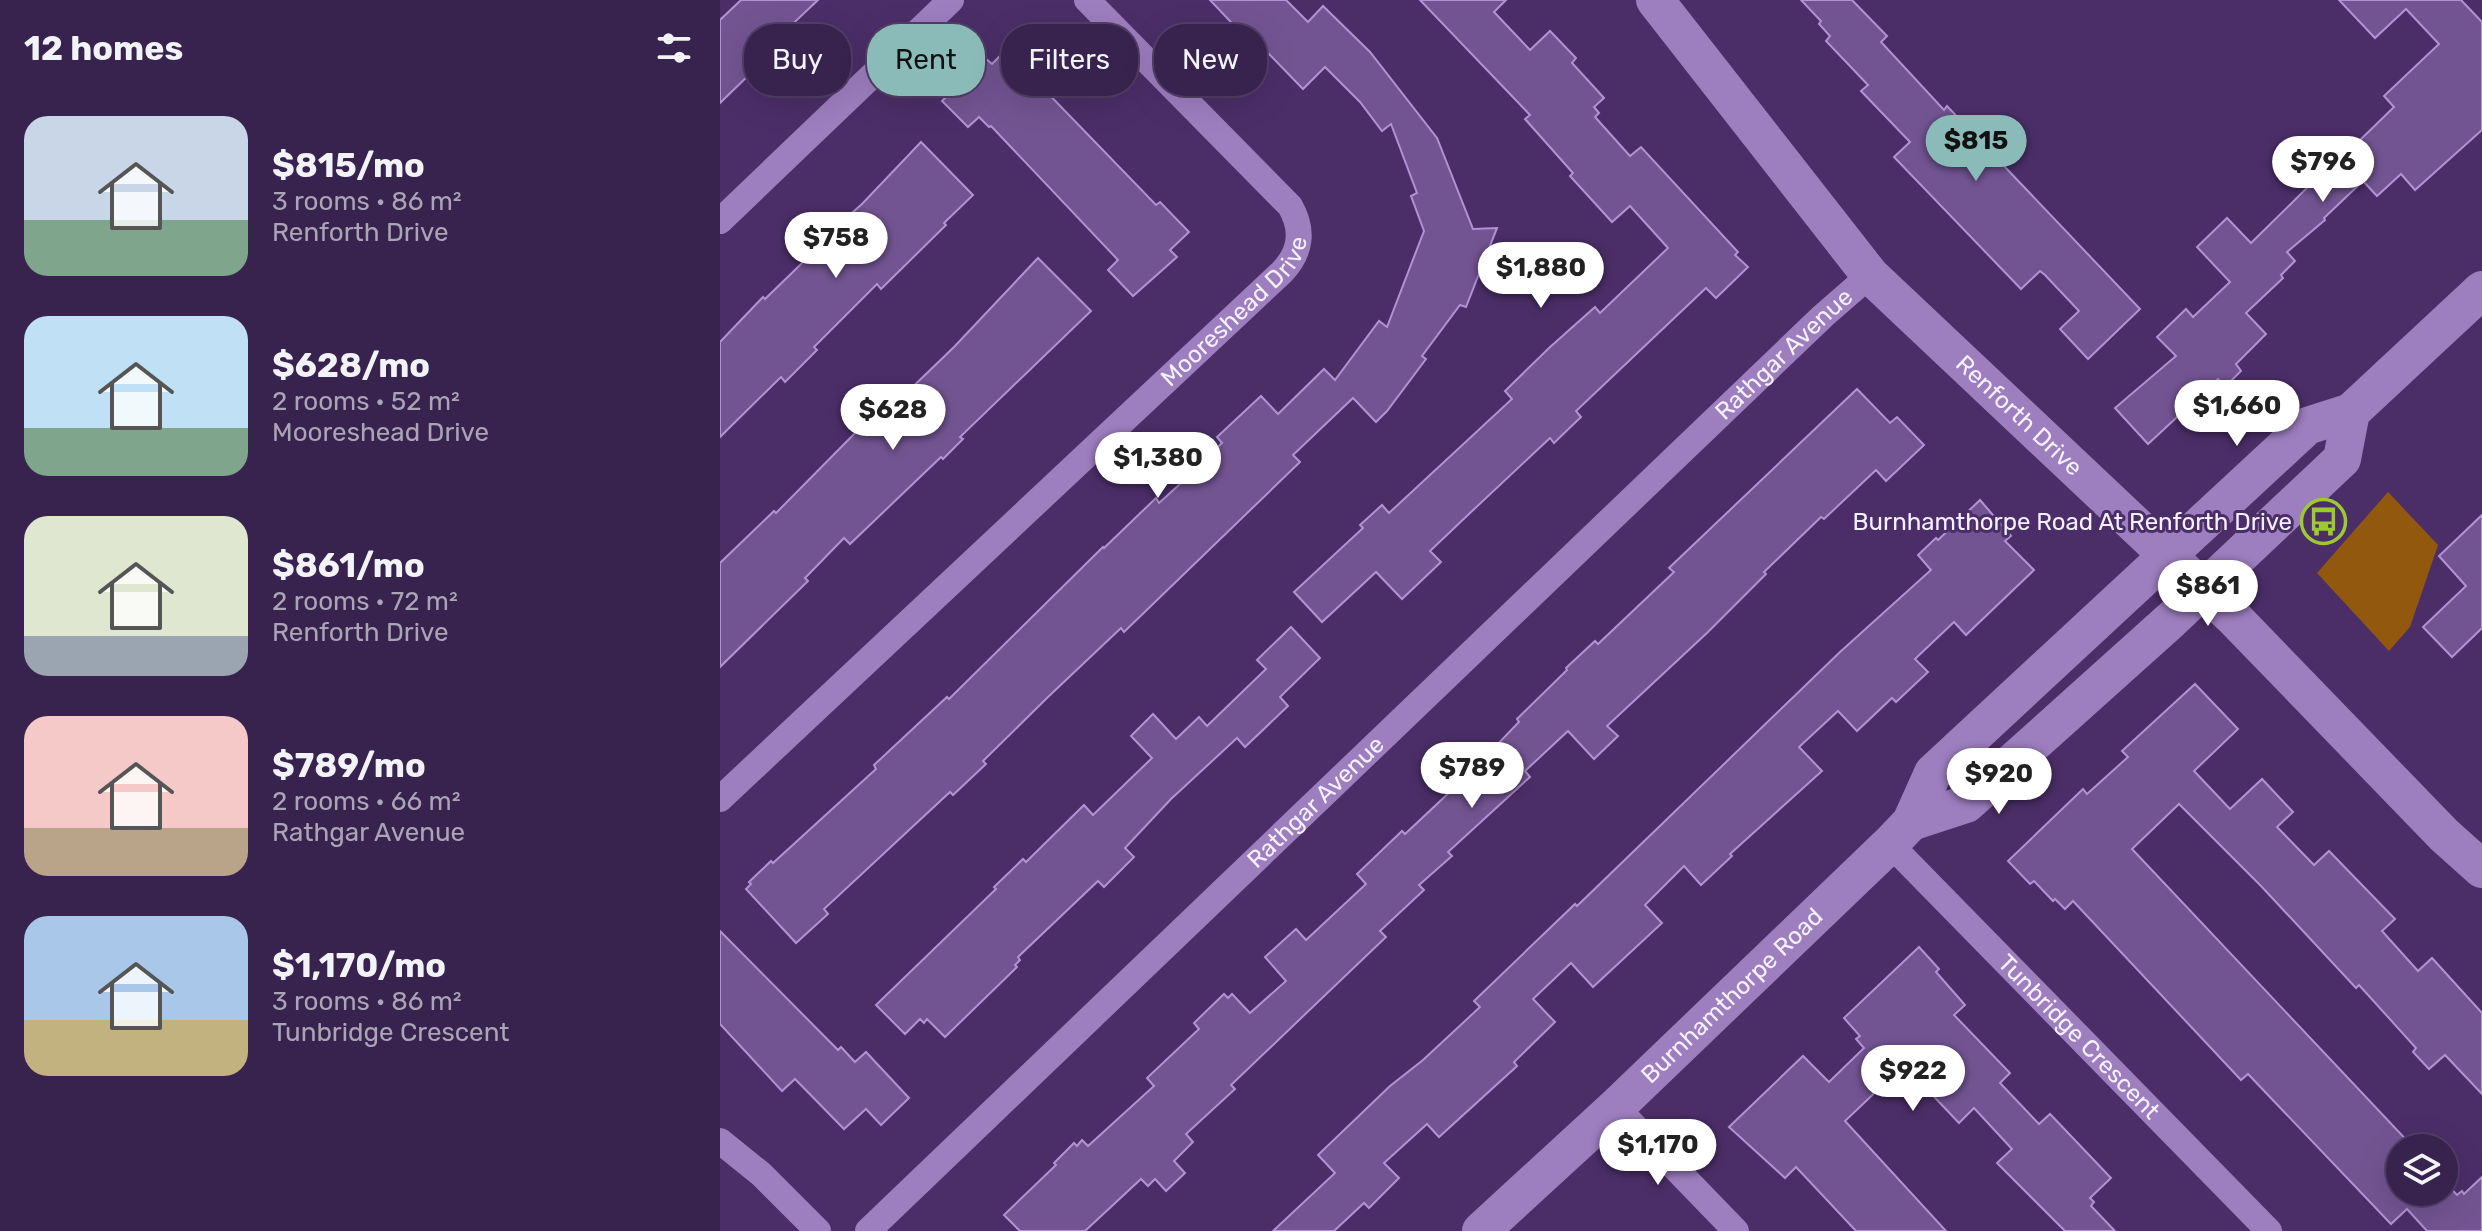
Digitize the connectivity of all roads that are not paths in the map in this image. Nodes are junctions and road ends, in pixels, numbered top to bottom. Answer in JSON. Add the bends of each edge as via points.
{"nodes":[{"id":1,"x":951,"y":0,"type":"edge"},
{"id":2,"x":1087,"y":0,"type":"edge"},
{"id":3,"x":1655,"y":0,"type":"edge"},
{"id":4,"x":720,"y":221,"type":"edge"},
{"id":5,"x":1870,"y":275,"type":"junction"},
{"id":6,"x":2482,"y":290,"type":"edge"},
{"id":7,"x":2351,"y":412,"type":"junction"},
{"id":8,"x":2166,"y":556,"type":"junction"},
{"id":9,"x":2203,"y":590,"type":"junction"},
{"id":10,"x":720,"y":799,"type":"edge"},
{"id":11,"x":1900,"y":833,"type":"junction"},
{"id":12,"x":2482,"y":869,"type":"edge"},
{"id":13,"x":1616,"y":1107,"type":"junction"},
{"id":14,"x":720,"y":1141,"type":"edge"},
{"id":15,"x":818,"y":1231,"type":"edge"},
{"id":16,"x":868,"y":1231,"type":"edge"},
{"id":17,"x":1481,"y":1231,"type":"edge"},
{"id":18,"x":1736,"y":1231,"type":"edge"},
{"id":19,"x":2269,"y":1231,"type":"edge"}],
"edges":[{"from":1,"to":4,"type":"street"},
{"from":2,"to":10,"type":"street","name":"Mooreshead Drive","via":[[1290,206],[1299,231],[1294,258]]},
{"from":3,"to":5,"type":"main road","name":"Renforth Drive"},
{"from":5,"to":8,"type":"main road","name":"Renforth Drive"},
{"from":5,"to":16,"type":"street","name":"Rathgar Avenue"},
{"from":6,"to":7,"type":"main road","name":"Burnhamthorpe Road"},
{"from":7,"to":8,"type":"main road","name":"Burnhamthorpe Road","via":[[2307,426]]},
{"from":7,"to":9,"type":"main road","name":"Burnhamthorpe Road","via":[[2342,459]]},
{"from":8,"to":9,"type":"main road","name":"Renforth Drive"},
{"from":8,"to":11,"type":"main road","name":"Burnhamthorpe Road","via":[[1933,773]]},
{"from":9,"to":11,"type":"main road","name":"Burnhamthorpe Road","via":[[1966,804]]},
{"from":9,"to":12,"type":"main road","name":"Renforth Drive"},
{"from":11,"to":13,"type":"main road","name":"Burnhamthorpe Road"},
{"from":11,"to":19,"type":"street","name":"Tunbridge Crescent"},
{"from":13,"to":17,"type":"main road","name":"Burnhamthorpe Road"},
{"from":13,"to":18,"type":"street"},
{"from":14,"to":15,"type":"street"}]}
